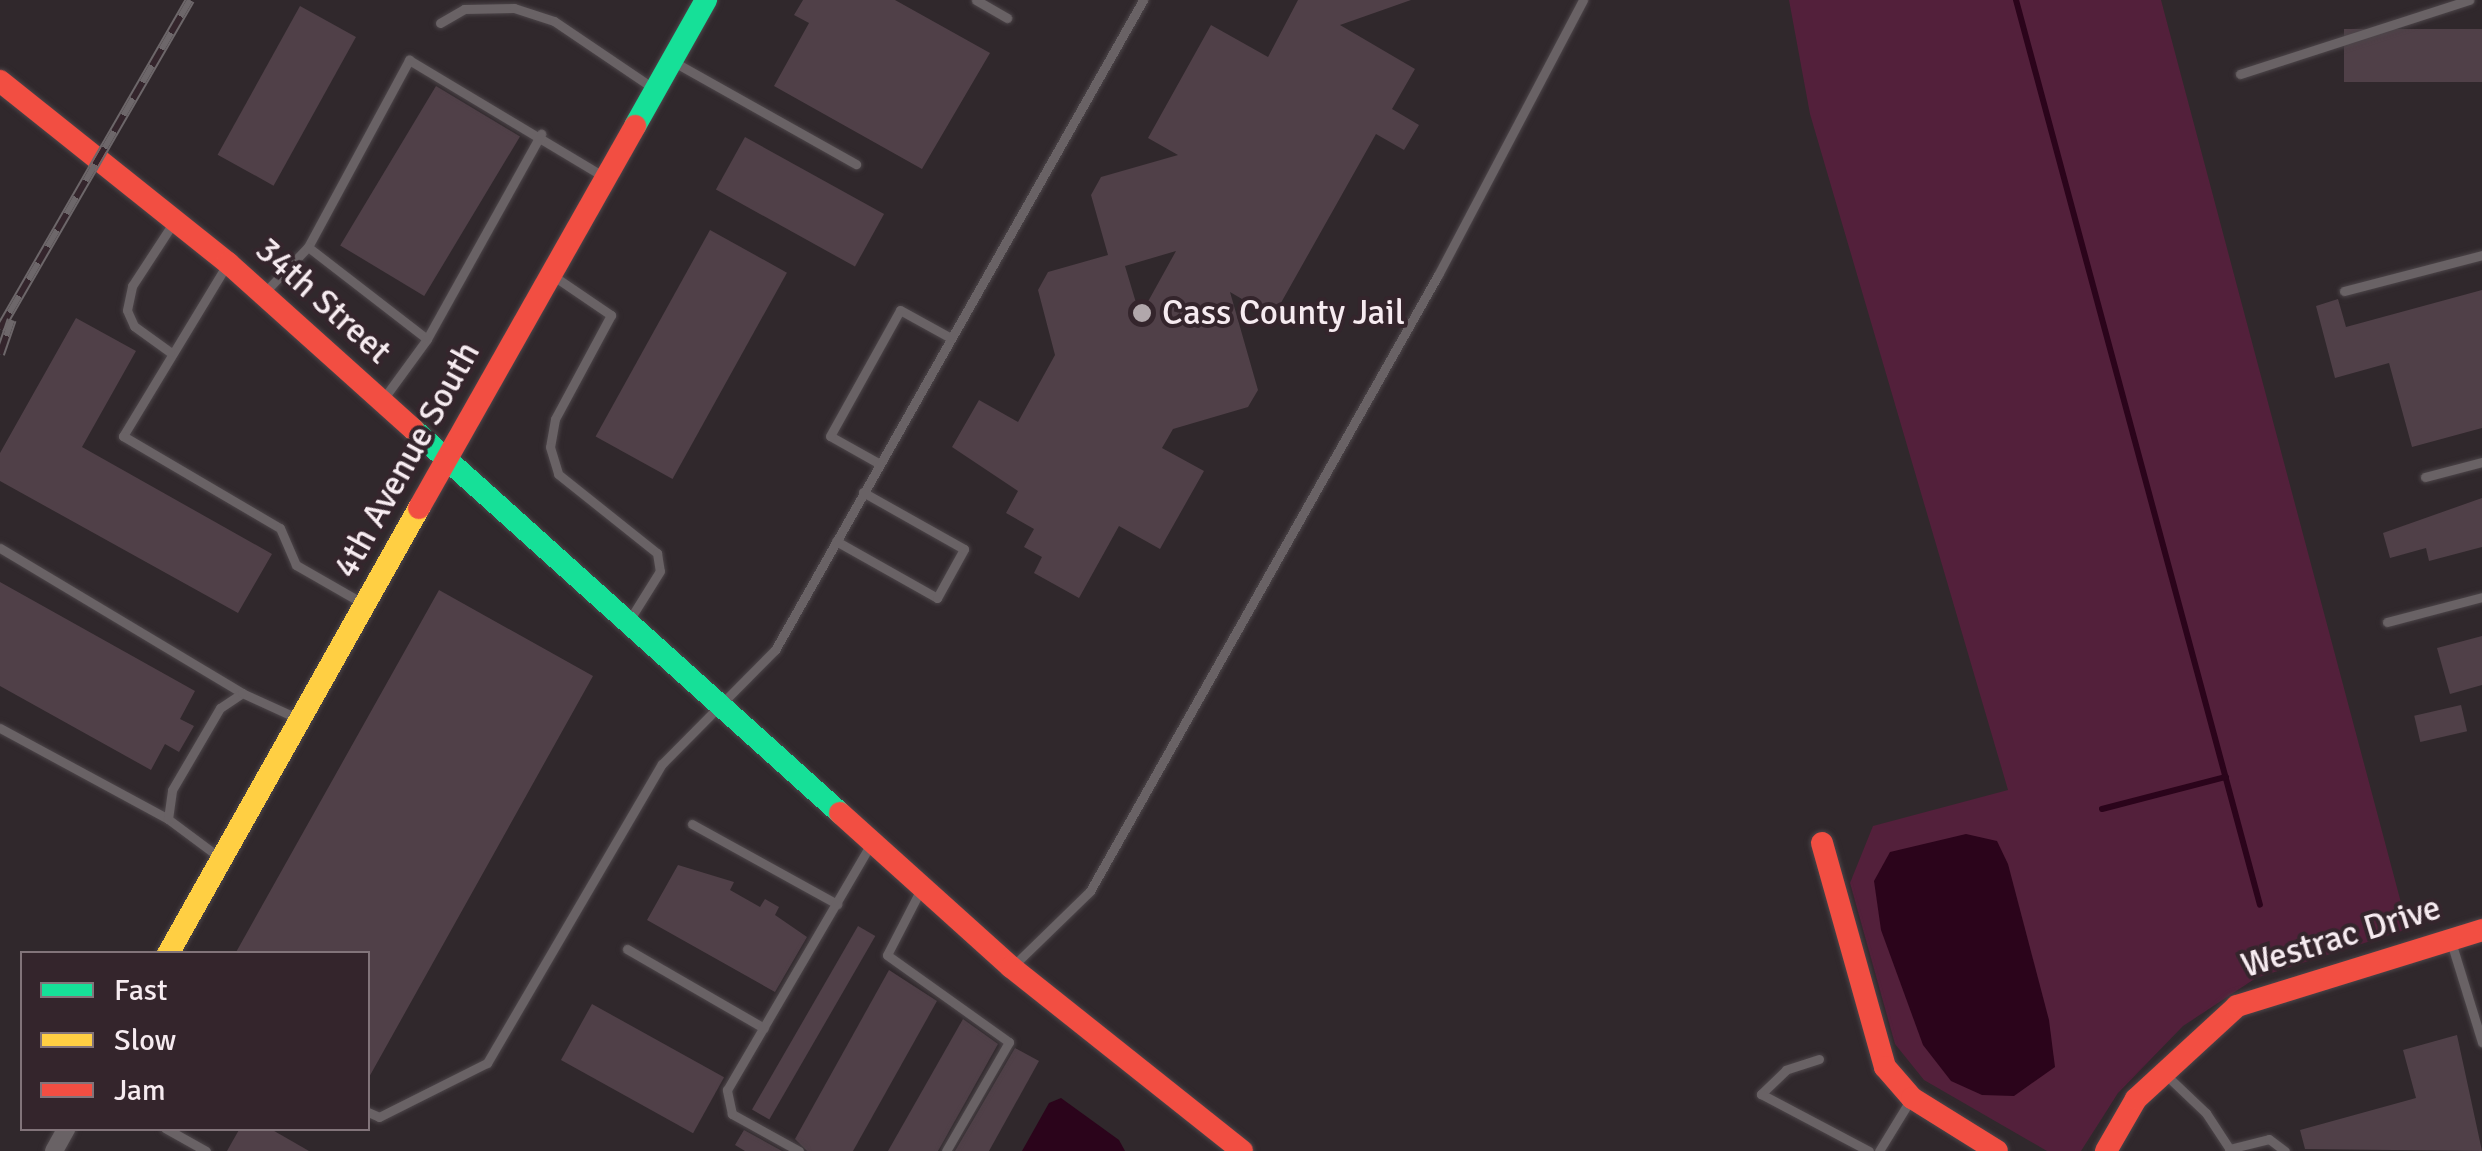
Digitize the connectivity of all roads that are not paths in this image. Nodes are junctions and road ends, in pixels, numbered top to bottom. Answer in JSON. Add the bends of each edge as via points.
{"nodes":[{"id":1,"x":706,"y":0,"type":"edge"},
{"id":2,"x":976,"y":0,"type":"edge"},
{"id":3,"x":1143,"y":0,"type":"edge"},
{"id":4,"x":1583,"y":0,"type":"edge"},
{"id":5,"x":2469,"y":0,"type":"edge"},
{"id":6,"x":1006,"y":18,"type":"dead end"},
{"id":7,"x":440,"y":22,"type":"dead end"},
{"id":8,"x":671,"y":61,"type":"junction"},
{"id":9,"x":2240,"y":74,"type":"dead end"},
{"id":10,"x":0,"y":81,"type":"edge"},
{"id":11,"x":655,"y":90,"type":"junction"},
{"id":12,"x":540,"y":134,"type":"junction"},
{"id":13,"x":856,"y":164,"type":"dead end"},
{"id":14,"x":606,"y":178,"type":"junction"},
{"id":15,"x":175,"y":221,"type":"junction"},
{"id":16,"x":308,"y":247,"type":"junction"},
{"id":17,"x":2482,"y":256,"type":"edge"},
{"id":18,"x":228,"y":263,"type":"junction"},
{"id":19,"x":551,"y":275,"type":"junction"},
{"id":20,"x":2344,"y":291,"type":"dead end"},
{"id":21,"x":262,"y":295,"type":"junction"},
{"id":22,"x":951,"y":338,"type":"junction"},
{"id":23,"x":427,"y":339,"type":"junction"},
{"id":24,"x":170,"y":352,"type":"junction"},
{"id":25,"x":382,"y":401,"type":"junction"},
{"id":26,"x":448,"y":460,"type":"junction"},
{"id":27,"x":2482,"y":462,"type":"edge"},
{"id":28,"x":880,"y":464,"type":"junction"},
{"id":29,"x":2426,"y":477,"type":"dead end"},
{"id":30,"x":864,"y":492,"type":"junction"},
{"id":31,"x":836,"y":541,"type":"junction"},
{"id":32,"x":0,"y":548,"type":"edge"},
{"id":33,"x":2482,"y":597,"type":"edge"},
{"id":34,"x":366,"y":605,"type":"junction"},
{"id":35,"x":629,"y":622,"type":"junction"},
{"id":36,"x":2388,"y":622,"type":"dead end"},
{"id":37,"x":242,"y":693,"type":"junction"},
{"id":38,"x":723,"y":706,"type":"junction"},
{"id":39,"x":301,"y":721,"type":"junction"},
{"id":40,"x":0,"y":728,"type":"edge"},
{"id":41,"x":168,"y":820,"type":"junction"},
{"id":42,"x":692,"y":824,"type":"dead end"},
{"id":43,"x":872,"y":842,"type":"junction"},
{"id":44,"x":1822,"y":843,"type":"dead end"},
{"id":45,"x":222,"y":859,"type":"junction"},
{"id":46,"x":922,"y":886,"type":"junction"},
{"id":47,"x":837,"y":904,"type":"junction"},
{"id":48,"x":2482,"y":930,"type":"edge"},
{"id":49,"x":2450,"y":940,"type":"junction"},
{"id":50,"x":627,"y":949,"type":"dead end"},
{"id":51,"x":170,"y":951,"type":"edge"},
{"id":52,"x":1011,"y":967,"type":"junction"},
{"id":53,"x":764,"y":1028,"type":"junction"},
{"id":54,"x":2482,"y":1042,"type":"edge"},
{"id":55,"x":1819,"y":1059,"type":"dead end"},
{"id":56,"x":2162,"y":1072,"type":"junction"},
{"id":57,"x":1912,"y":1098,"type":"junction"},
{"id":58,"x":370,"y":1113,"type":"edge"},
{"id":59,"x":170,"y":1131,"type":"edge"},
{"id":60,"x":2229,"y":1150,"type":"edge"},
{"id":61,"x":206,"y":1151,"type":"edge"},
{"id":62,"x":799,"y":1151,"type":"edge"},
{"id":63,"x":946,"y":1151,"type":"edge"},
{"id":64,"x":1242,"y":1151,"type":"edge"},
{"id":65,"x":1870,"y":1151,"type":"edge"},
{"id":66,"x":1879,"y":1151,"type":"edge"},
{"id":67,"x":1997,"y":1151,"type":"edge"},
{"id":68,"x":2106,"y":1151,"type":"edge"},
{"id":69,"x":2284,"y":1151,"type":"edge"}],
"edges":[{"from":1,"to":8,"type":"street","name":"4th Avenue South"},
{"from":2,"to":6,"type":"lane"},
{"from":3,"to":22,"type":"lane"},
{"from":4,"to":52,"type":"lane","via":[[1438,275],[1090,890]]},
{"from":5,"to":9,"type":"lane"},
{"from":7,"to":11,"type":"lane","via":[[481,9],[554,21]]},
{"from":8,"to":11,"type":"street","name":"4th Avenue South"},
{"from":8,"to":13,"type":"lane"},
{"from":10,"to":15,"type":"street","name":"34th Street"},
{"from":11,"to":14,"type":"street","name":"4th Avenue South"},
{"from":12,"to":14,"type":"lane"},
{"from":12,"to":16,"type":"lane","via":[[410,60]]},
{"from":12,"to":23,"type":"lane"},
{"from":14,"to":19,"type":"street","name":"4th Avenue South"},
{"from":15,"to":18,"type":"street","name":"34th Street"},
{"from":15,"to":24,"type":"lane","via":[[139,274],[127,310],[134,326]]},
{"from":16,"to":21,"type":"lane"},
{"from":16,"to":23,"type":"lane"},
{"from":17,"to":20,"type":"lane"},
{"from":18,"to":21,"type":"street","name":"34th Street"},
{"from":18,"to":24,"type":"lane"},
{"from":19,"to":26,"type":"street","name":"4th Avenue South"},
{"from":19,"to":35,"type":"lane","via":[[611,316],[556,419],[550,447],[558,474],[657,554],[660,571]]},
{"from":21,"to":25,"type":"street","name":"34th Street"},
{"from":22,"to":28,"type":"lane"},
{"from":22,"to":28,"type":"lane","via":[[900,310],[830,436]]},
{"from":23,"to":25,"type":"lane"},
{"from":24,"to":34,"type":"lane","via":[[123,436],[280,528],[296,565]]},
{"from":25,"to":26,"type":"street","name":"34th Street"},
{"from":26,"to":34,"type":"street","name":"4th Avenue South"},
{"from":26,"to":35,"type":"street","name":"34th Street"},
{"from":27,"to":29,"type":"lane"},
{"from":28,"to":30,"type":"lane"},
{"from":30,"to":31,"type":"lane"},
{"from":30,"to":31,"type":"lane","via":[[964,550],[936,598]]},
{"from":31,"to":38,"type":"lane","via":[[774,650]]},
{"from":32,"to":37,"type":"lane"},
{"from":33,"to":36,"type":"lane"},
{"from":34,"to":39,"type":"street","name":"4th Avenue South"},
{"from":35,"to":38,"type":"street","name":"34th Street"},
{"from":37,"to":39,"type":"lane"},
{"from":37,"to":41,"type":"lane","via":[[220,708],[172,790]]},
{"from":38,"to":43,"type":"street","name":"34th Street"},
{"from":38,"to":58,"type":"lane","via":[[662,764],[487,1064],[378,1117]]},
{"from":39,"to":45,"type":"street","name":"4th Avenue South"},
{"from":40,"to":41,"type":"lane"},
{"from":41,"to":45,"type":"lane"},
{"from":42,"to":47,"type":"lane"},
{"from":43,"to":46,"type":"street","name":"34th Street"},
{"from":43,"to":47,"type":"lane"},
{"from":44,"to":57,"type":"street","via":[[1869,1028],[1885,1067]]},
{"from":45,"to":51,"type":"street","name":"4th Avenue South"},
{"from":46,"to":52,"type":"street","name":"34th Street"},
{"from":46,"to":63,"type":"lane","via":[[887,955],[1009,1042]]},
{"from":47,"to":53,"type":"lane"},
{"from":48,"to":49,"type":"street","name":"Westrac Drive"},
{"from":49,"to":54,"type":"lane"},
{"from":49,"to":56,"type":"street","name":"Westrac Drive","via":[[2237,1006]]},
{"from":50,"to":53,"type":"lane"},
{"from":52,"to":64,"type":"street","name":"34th Street"},
{"from":53,"to":62,"type":"lane","via":[[727,1090],[732,1114]]},
{"from":55,"to":65,"type":"lane","via":[[1786,1070],[1761,1094]]},
{"from":56,"to":60,"type":"lane"},
{"from":56,"to":68,"type":"street","name":"Westrac Drive"},
{"from":57,"to":66,"type":"lane"},
{"from":57,"to":67,"type":"street"},
{"from":59,"to":61,"type":"lane"},
{"from":60,"to":69,"type":"lane","via":[[2270,1139]]}]}
